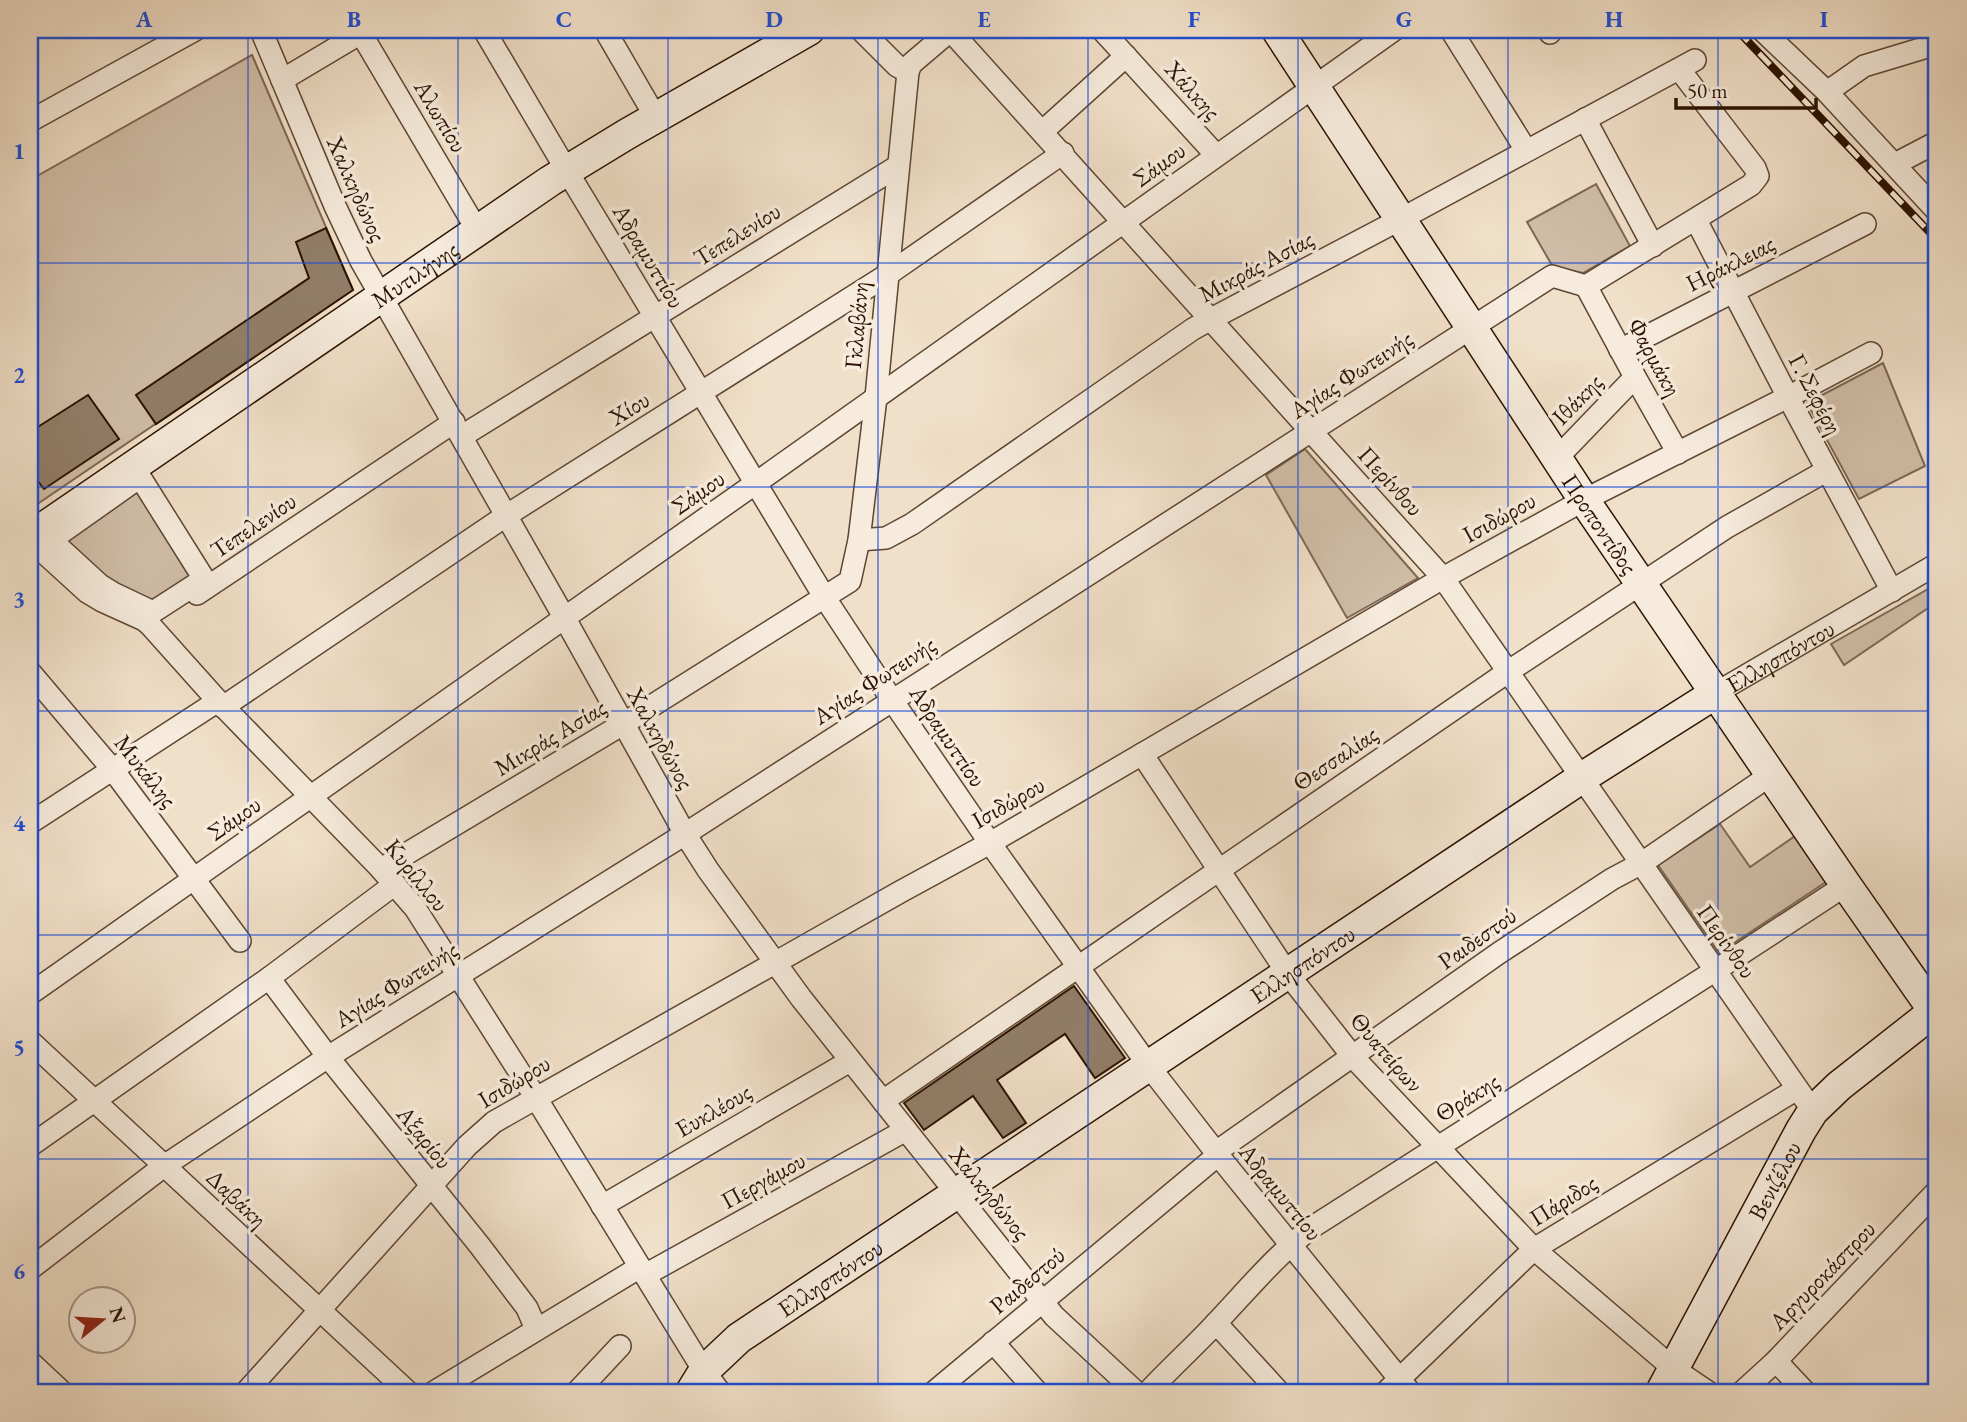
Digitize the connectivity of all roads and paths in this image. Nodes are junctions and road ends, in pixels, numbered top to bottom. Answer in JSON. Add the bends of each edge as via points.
{"nodes":[{"id":1,"x":195,"y":30,"type":"edge"},
{"id":2,"x":261,"y":30,"type":"edge"},
{"id":3,"x":484,"y":30,"type":"edge"},
{"id":4,"x":605,"y":30,"type":"edge"},
{"id":5,"x":809,"y":30,"type":"edge"},
{"id":6,"x":861,"y":30,"type":"edge"},
{"id":7,"x":951,"y":30,"type":"edge"},
{"id":8,"x":1102,"y":30,"type":"edge"},
{"id":9,"x":1277,"y":30,"type":"edge"},
{"id":10,"x":1393,"y":30,"type":"edge"},
{"id":11,"x":1451,"y":30,"type":"edge"},
{"id":12,"x":1762,"y":30,"type":"edge"},
{"id":13,"x":362,"y":31,"type":"edge"},
{"id":14,"x":1937,"y":44,"type":"edge"},
{"id":15,"x":1126,"y":56,"type":"junction"},
{"id":16,"x":908,"y":72,"type":"junction"},
{"id":17,"x":282,"y":80,"type":"junction"},
{"id":18,"x":1314,"y":85,"type":"junction"},
{"id":19,"x":1827,"y":92,"type":"junction"},
{"id":20,"x":656,"y":118,"type":"junction"},
{"id":21,"x":1586,"y":119,"type":"junction"},
{"id":22,"x":30,"y":121,"type":"edge"},
{"id":23,"x":1043,"y":131,"type":"junction"},
{"id":24,"x":1937,"y":142,"type":"edge"},
{"id":25,"x":1526,"y":150,"type":"junction"},
{"id":26,"x":1063,"y":153,"type":"junction"},
{"id":27,"x":1216,"y":155,"type":"junction"},
{"id":28,"x":1895,"y":164,"type":"junction"},
{"id":29,"x":898,"y":166,"type":"junction"},
{"id":30,"x":567,"y":171,"type":"junction"},
{"id":31,"x":1937,"y":211,"type":"edge"},
{"id":32,"x":1401,"y":219,"type":"junction"},
{"id":33,"x":1696,"y":220,"type":"junction"},
{"id":34,"x":1125,"y":222,"type":"junction"},
{"id":35,"x":1865,"y":224,"type":"dead end"},
{"id":36,"x":477,"y":230,"type":"junction"},
{"id":37,"x":1653,"y":246,"type":"junction"},
{"id":38,"x":887,"y":275,"type":"junction"},
{"id":39,"x":1586,"y":286,"type":"junction"},
{"id":40,"x":1732,"y":291,"type":"junction"},
{"id":41,"x":381,"y":296,"type":"junction"},
{"id":42,"x":655,"y":316,"type":"junction"},
{"id":43,"x":1211,"y":319,"type":"junction"},
{"id":44,"x":1471,"y":328,"type":"junction"},
{"id":45,"x":1620,"y":349,"type":"junction"},
{"id":46,"x":1871,"y":353,"type":"dead end"},
{"id":47,"x":1635,"y":377,"type":"junction"},
{"id":48,"x":702,"y":393,"type":"junction"},
{"id":49,"x":876,"y":397,"type":"junction"},
{"id":50,"x":1788,"y":397,"type":"junction"},
{"id":51,"x":458,"y":429,"type":"junction"},
{"id":52,"x":1310,"y":431,"type":"junction"},
{"id":53,"x":1678,"y":453,"type":"junction"},
{"id":54,"x":1557,"y":458,"type":"junction"},
{"id":55,"x":143,"y":468,"type":"junction"},
{"id":56,"x":1826,"y":471,"type":"junction"},
{"id":57,"x":756,"y":483,"type":"junction"},
{"id":58,"x":1584,"y":500,"type":"junction"},
{"id":59,"x":507,"y":515,"type":"junction"},
{"id":60,"x":30,"y":539,"type":"edge"},
{"id":61,"x":859,"y":540,"type":"junction"},
{"id":62,"x":1937,"y":564,"type":"edge"},
{"id":63,"x":1443,"y":578,"type":"junction"},
{"id":64,"x":219,"y":579,"type":"junction"},
{"id":65,"x":850,"y":581,"type":"joint"},
{"id":66,"x":1641,"y":583,"type":"junction"},
{"id":67,"x":1892,"y":591,"type":"junction"},
{"id":68,"x":825,"y":598,"type":"junction"},
{"id":69,"x":564,"y":617,"type":"junction"},
{"id":70,"x":150,"y":625,"type":"junction"},
{"id":71,"x":1509,"y":671,"type":"junction"},
{"id":72,"x":30,"y":672,"type":"edge"},
{"id":73,"x":1716,"y":693,"type":"junction"},
{"id":74,"x":892,"y":700,"type":"junction"},
{"id":75,"x":221,"y":704,"type":"junction"},
{"id":76,"x":623,"y":724,"type":"junction"},
{"id":77,"x":1142,"y":754,"type":"junction"},
{"id":78,"x":113,"y":770,"type":"junction"},
{"id":79,"x":1772,"y":774,"type":"junction"},
{"id":80,"x":1583,"y":777,"type":"junction"},
{"id":81,"x":311,"y":796,"type":"junction"},
{"id":82,"x":30,"y":823,"type":"edge"},
{"id":83,"x":685,"y":834,"type":"junction"},
{"id":84,"x":990,"y":843,"type":"junction"},
{"id":85,"x":1642,"y":863,"type":"junction"},
{"id":86,"x":1219,"y":869,"type":"junction"},
{"id":87,"x":388,"y":876,"type":"junction"},
{"id":88,"x":195,"y":878,"type":"junction"},
{"id":89,"x":1846,"y":886,"type":"junction"},
{"id":90,"x":240,"y":941,"type":"dead end"},
{"id":91,"x":775,"y":964,"type":"junction"},
{"id":92,"x":1077,"y":966,"type":"junction"},
{"id":93,"x":1716,"y":970,"type":"junction"},
{"id":94,"x":1288,"y":974,"type":"junction"},
{"id":95,"x":459,"y":976,"type":"junction"},
{"id":96,"x":269,"y":978,"type":"junction"},
{"id":97,"x":30,"y":994,"type":"edge"},
{"id":98,"x":1936,"y":1010,"type":"edge"},
{"id":99,"x":30,"y":1041,"type":"edge"},
{"id":100,"x":328,"y":1057,"type":"junction"},
{"id":101,"x":1353,"y":1057,"type":"junction"},
{"id":102,"x":850,"y":1060,"type":"junction"},
{"id":103,"x":1148,"y":1065,"type":"junction"},
{"id":104,"x":536,"y":1098,"type":"junction"},
{"id":105,"x":93,"y":1100,"type":"junction"},
{"id":106,"x":1805,"y":1100,"type":"junction"},
{"id":107,"x":883,"y":1101,"type":"junction"},
{"id":108,"x":906,"y":1130,"type":"junction"},
{"id":109,"x":30,"y":1146,"type":"edge"},
{"id":110,"x":1437,"y":1147,"type":"junction"},
{"id":111,"x":1217,"y":1154,"type":"junction"},
{"id":112,"x":164,"y":1166,"type":"junction"},
{"id":113,"x":430,"y":1186,"type":"junction"},
{"id":114,"x":1937,"y":1191,"type":"edge"},
{"id":115,"x":956,"y":1193,"type":"junction"},
{"id":116,"x":602,"y":1206,"type":"junction"},
{"id":117,"x":1290,"y":1244,"type":"junction"},
{"id":118,"x":1534,"y":1248,"type":"junction"},
{"id":119,"x":30,"y":1269,"type":"edge"},
{"id":120,"x":642,"y":1271,"type":"junction"},
{"id":121,"x":1042,"y":1301,"type":"junction"},
{"id":122,"x":319,"y":1310,"type":"junction"},
{"id":123,"x":1216,"y":1323,"type":"junction"},
{"id":124,"x":537,"y":1329,"type":"junction"},
{"id":125,"x":993,"y":1342,"type":"junction"},
{"id":126,"x":620,"y":1346,"type":"dead end"},
{"id":127,"x":1776,"y":1361,"type":"junction"},
{"id":128,"x":30,"y":1362,"type":"edge"},
{"id":129,"x":1667,"y":1381,"type":"edge"},
{"id":130,"x":705,"y":1385,"type":"edge"},
{"id":131,"x":1398,"y":1388,"type":"edge"},
{"id":132,"x":62,"y":1392,"type":"edge"},
{"id":133,"x":246,"y":1392,"type":"edge"},
{"id":134,"x":408,"y":1392,"type":"edge"},
{"id":135,"x":434,"y":1392,"type":"edge"},
{"id":136,"x":577,"y":1392,"type":"edge"},
{"id":137,"x":934,"y":1392,"type":"edge"},
{"id":138,"x":1037,"y":1392,"type":"edge"},
{"id":139,"x":1136,"y":1392,"type":"edge"},
{"id":140,"x":1148,"y":1392,"type":"edge"},
{"id":141,"x":1279,"y":1392,"type":"edge"},
{"id":142,"x":1707,"y":1392,"type":"edge"},
{"id":143,"x":1742,"y":1392,"type":"edge"},
{"id":144,"x":1805,"y":1392,"type":"edge"}],
"edges":[{"from":1,"to":22,"type":"street"},
{"from":2,"to":17,"type":"street","name":"Χαλκηδώνος"},
{"from":3,"to":30,"type":"street","name":"Αδραμυττίου"},
{"from":4,"to":20,"type":"street"},
{"from":5,"to":20,"type":"street","name":"Μυτιλήνης"},
{"from":6,"to":16,"type":"street"},
{"from":7,"to":16,"type":"street","via":[[911,64]]},
{"from":7,"to":23,"type":"street","name":"Περίνθου"},
{"from":8,"to":15,"type":"street","name":"Χάλκης"},
{"from":9,"to":18,"type":"street","name":"Προποντίδος"},
{"from":10,"to":18,"type":"street","name":"Σάμου"},
{"from":11,"to":25,"type":"street"},
{"from":12,"to":19,"type":"street"},
{"from":13,"to":17,"type":"street"},
{"from":13,"to":36,"type":"street","name":"Αλωπίου"},
{"from":14,"to":19,"type":"street","via":[[1864,66]]},
{"from":15,"to":23,"type":"street"},
{"from":15,"to":27,"type":"street","name":"Χάλκης"},
{"from":16,"to":29,"type":"street","name":"Γκλαβάνη"},
{"from":17,"to":41,"type":"street","name":"Χαλκηδώνος","via":[[335,206]]},
{"from":18,"to":27,"type":"street","name":"Σάμου"},
{"from":18,"to":32,"type":"street","name":"Προποντίδος"},
{"from":19,"to":28,"type":"street"},
{"from":20,"to":30,"type":"street","name":"Μυτιλήνης"},
{"from":21,"to":25,"type":"street","name":"Μικράς Ασίας"},
{"from":21,"to":33,"type":"street","name":"Μικράς Ασίας","via":[[1687,65],[1758,176]]},
{"from":21,"to":37,"type":"street"},
{"from":23,"to":26,"type":"street","name":"Περίνθου"},
{"from":24,"to":28,"type":"street"},
{"from":25,"to":32,"type":"street","name":"Μικράς Ασίας"},
{"from":26,"to":34,"type":"street","name":"Περίνθου"},
{"from":26,"to":38,"type":"street","name":"Χίου"},
{"from":27,"to":34,"type":"street","name":"Σάμου"},
{"from":28,"to":31,"type":"street"},
{"from":29,"to":38,"type":"street","name":"Γκλαβάνη"},
{"from":29,"to":42,"type":"street","name":"Τεπελενίου"},
{"from":30,"to":36,"type":"street","name":"Μυτιλήνης"},
{"from":30,"to":42,"type":"street","name":"Αδραμυττίου"},
{"from":32,"to":43,"type":"street","name":"Μικράς Ασίας"},
{"from":32,"to":44,"type":"street","name":"Προποντίδος"},
{"from":33,"to":37,"type":"street"},
{"from":33,"to":40,"type":"street","name":"Γ. Σεφέρη"},
{"from":34,"to":43,"type":"street","name":"Περίνθου"},
{"from":34,"to":49,"type":"street","name":"Σάμου"},
{"from":35,"to":40,"type":"street","name":"Ηράκλειας"},
{"from":36,"to":41,"type":"street","name":"Μυτιλήνης"},
{"from":37,"to":39,"type":"street"},
{"from":38,"to":48,"type":"street","name":"Χίου"},
{"from":38,"to":49,"type":"street","name":"Γκλαβάνη"},
{"from":39,"to":44,"type":"street","name":"Αγίας Φωτεινής","via":[[1552,276]]},
{"from":39,"to":45,"type":"street","name":"Φαρμάκη"},
{"from":40,"to":45,"type":"street","name":"Ηράκλειας"},
{"from":40,"to":50,"type":"street","name":"Γ. Σεφέρη"},
{"from":41,"to":51,"type":"street","name":"Χαλκηδώνος"},
{"from":41,"to":55,"type":"street","name":"Μυτιλήνης"},
{"from":42,"to":48,"type":"street","name":"Αδραμυττίου"},
{"from":42,"to":51,"type":"street","name":"Τεπελενίου"},
{"from":43,"to":52,"type":"street","name":"Περίνθου"},
{"from":43,"to":61,"type":"street","name":"Μικράς Ασίας","via":[[912,524],[886,537]]},
{"from":44,"to":52,"type":"street","name":"Αγίας Φωτεινής"},
{"from":44,"to":54,"type":"street","name":"Προποντίδος"},
{"from":45,"to":47,"type":"street","name":"Φαρμάκη"},
{"from":46,"to":50,"type":"street","name":"Ισιδώρου"},
{"from":47,"to":53,"type":"street","name":"Φαρμάκη"},
{"from":47,"to":54,"type":"street","name":"Ιθάκης"},
{"from":48,"to":57,"type":"street","name":"Αδραμυττίου"},
{"from":48,"to":59,"type":"street","name":"Χίου"},
{"from":49,"to":57,"type":"street","name":"Σάμου"},
{"from":49,"to":61,"type":"street","name":"Γκλαβάνη"},
{"from":50,"to":53,"type":"street","name":"Ισιδώρου"},
{"from":50,"to":56,"type":"street","name":"Γ. Σεφέρη"},
{"from":51,"to":59,"type":"street","name":"Χαλκηδώνος"},
{"from":51,"to":64,"type":"street","name":"Τεπελενίου"},
{"from":52,"to":63,"type":"street","name":"Περίνθου"},
{"from":52,"to":74,"type":"street","name":"Αγίας Φωτεινής"},
{"from":53,"to":58,"type":"street","name":"Ισιδώρου"},
{"from":54,"to":58,"type":"street","name":"Προποντίδος"},
{"from":55,"to":55,"type":"street","via":[[51,540],[100,585],[153,612],[204,579]]},
{"from":55,"to":60,"type":"street","name":"Μυτιλήνης"},
{"from":55,"to":64,"type":"street"},
{"from":56,"to":66,"type":"street","name":"Θεσσαλίας"},
{"from":56,"to":67,"type":"street","name":"Γ. Σεφέρη"},
{"from":57,"to":68,"type":"street","name":"Αδραμυττίου"},
{"from":57,"to":69,"type":"street","name":"Σάμου"},
{"from":58,"to":63,"type":"street","name":"Ισιδώρου"},
{"from":58,"to":66,"type":"street","name":"Προποντίδος"},
{"from":59,"to":69,"type":"street","name":"Χαλκηδώνος"},
{"from":59,"to":75,"type":"street","name":"Χίου"},
{"from":60,"to":70,"type":"street","name":"Κυρίλλου","via":[[87,592]]},
{"from":61,"to":65,"type":"street","name":"Γκλαβάνη"},
{"from":62,"to":67,"type":"street","name":"Ελλησπόντου"},
{"from":63,"to":71,"type":"street","name":"Περίνθου"},
{"from":63,"to":77,"type":"street","name":"Ισιδώρου"},
{"from":64,"to":70,"type":"street","name":"Τεπελενίου"},
{"from":65,"to":68,"type":"street","name":"Μικράς Ασίας"},
{"from":66,"to":71,"type":"street","name":"Θεσσαλίας"},
{"from":66,"to":73,"type":"street","name":"Προποντίδος"},
{"from":67,"to":73,"type":"street","name":"Ελλησπόντου"},
{"from":68,"to":74,"type":"street","name":"Αδραμυττίου"},
{"from":68,"to":76,"type":"street","name":"Μικράς Ασίας"},
{"from":69,"to":76,"type":"street","name":"Χαλκηδώνος"},
{"from":69,"to":81,"type":"street","name":"Σάμου"},
{"from":70,"to":75,"type":"street","name":"Κυρίλλου"},
{"from":71,"to":80,"type":"street","name":"Περίνθου"},
{"from":71,"to":86,"type":"street","name":"Θεσσαλίας"},
{"from":72,"to":78,"type":"street","name":"Μυκάλης"},
{"from":73,"to":79,"type":"street","name":"Προποντίδος"},
{"from":73,"to":80,"type":"street","name":"Ελλησπόντου"},
{"from":74,"to":83,"type":"street","name":"Αγίας Φωτεινής"},
{"from":74,"to":84,"type":"street","name":"Αδραμυττίου"},
{"from":75,"to":78,"type":"street","name":"Χίου"},
{"from":75,"to":81,"type":"street","name":"Κυρίλλου"},
{"from":76,"to":83,"type":"street","name":"Χαλκηδώνος"},
{"from":76,"to":87,"type":"street","name":"Μικράς Ασίας"},
{"from":77,"to":84,"type":"street","name":"Ισιδώρου"},
{"from":77,"to":86,"type":"street","name":"Θυατείρων"},
{"from":78,"to":82,"type":"street","name":"Χίου"},
{"from":78,"to":88,"type":"street","name":"Μυκάλης"},
{"from":79,"to":85,"type":"street","name":"Ραιδεστού"},
{"from":79,"to":89,"type":"street","name":"Προποντίδος"},
{"from":80,"to":85,"type":"street","name":"Περίνθου"},
{"from":80,"to":94,"type":"street","name":"Ελλησπόντου"},
{"from":81,"to":87,"type":"street","name":"Κυρίλλου"},
{"from":81,"to":88,"type":"street","name":"Σάμου"},
{"from":83,"to":91,"type":"street","name":"Χαλκηδώνος"},
{"from":83,"to":95,"type":"street","name":"Αγίας Φωτεινής"},
{"from":84,"to":91,"type":"street","name":"Ισιδώρου"},
{"from":84,"to":92,"type":"street","name":"Αδραμυττίου"},
{"from":85,"to":93,"type":"street","name":"Περίνθου"},
{"from":85,"to":101,"type":"street","name":"Ραιδεστού","via":[[1499,953]]},
{"from":86,"to":92,"type":"street","name":"Θεσσαλίας"},
{"from":86,"to":94,"type":"street","name":"Θυατείρων"},
{"from":87,"to":95,"type":"street","name":"Κυρίλλου"},
{"from":87,"to":96,"type":"street","name":"Μικράς Ασίας"},
{"from":88,"to":90,"type":"street","name":"Μυκάλης"},
{"from":88,"to":97,"type":"street","name":"Σάμου"},
{"from":89,"to":93,"type":"street","name":"Θράκης"},
{"from":89,"to":98,"type":"street","name":"Προποντίδος"},
{"from":91,"to":102,"type":"street","name":"Χαλκηδώνος"},
{"from":91,"to":104,"type":"street","name":"Ισιδώρου"},
{"from":92,"to":103,"type":"street","name":"Αδραμυττίου"},
{"from":92,"to":107,"type":"street","name":"Θεσσαλίας"},
{"from":93,"to":106,"type":"street","name":"Περίνθου"},
{"from":93,"to":110,"type":"street","name":"Θράκης"},
{"from":94,"to":101,"type":"street","name":"Θυατείρων"},
{"from":94,"to":103,"type":"street","name":"Ελλησπόντου"},
{"from":95,"to":100,"type":"street","name":"Αγίας Φωτεινής"},
{"from":95,"to":104,"type":"street","name":"Κυρίλλου"},
{"from":96,"to":100,"type":"street","name":"Αξαρίου"},
{"from":96,"to":105,"type":"street","name":"Μικράς Ασίας"},
{"from":98,"to":106,"type":"street","name":"Βενιζέλου","via":[[1855,1072]]},
{"from":99,"to":105,"type":"street","name":"Δαβάκη"},
{"from":100,"to":112,"type":"street","name":"Αγίας Φωτεινής"},
{"from":100,"to":113,"type":"street","name":"Αξαρίου"},
{"from":101,"to":110,"type":"street","name":"Θυατείρων"},
{"from":101,"to":111,"type":"street","name":"Ραιδεστού"},
{"from":102,"to":107,"type":"street","name":"Χαλκηδώνος"},
{"from":102,"to":116,"type":"street","name":"Ευκλέους"},
{"from":103,"to":111,"type":"street","name":"Αδραμυττίου"},
{"from":103,"to":115,"type":"street","name":"Ελλησπόντου"},
{"from":104,"to":113,"type":"street","name":"Ισιδώρου","via":[[479,1133]]},
{"from":104,"to":116,"type":"street","name":"Κυρίλλου"},
{"from":105,"to":109,"type":"street","name":"Μικράς Ασίας"},
{"from":105,"to":112,"type":"street","name":"Δαβάκη"},
{"from":106,"to":118,"type":"street","name":"Πάριδος"},
{"from":106,"to":129,"type":"street","name":"Βενιζέλου","via":[[1801,1130]]},
{"from":107,"to":108,"type":"street","name":"Χαλκηδώνος"},
{"from":108,"to":115,"type":"street","name":"Χαλκηδώνος"},
{"from":108,"to":120,"type":"street","name":"Περγάμου"},
{"from":110,"to":117,"type":"street","name":"Θράκης"},
{"from":110,"to":118,"type":"street","name":"Θυατείρων"},
{"from":111,"to":117,"type":"street","name":"Αδραμυττίου"},
{"from":111,"to":121,"type":"street","name":"Ραιδεστού"},
{"from":112,"to":119,"type":"street","name":"Αγίας Φωτεινής"},
{"from":112,"to":122,"type":"street","name":"Δαβάκη"},
{"from":113,"to":122,"type":"street","name":"Ισιδώρου"},
{"from":113,"to":124,"type":"street","name":"Αξαρίου","via":[[527,1308]]},
{"from":114,"to":127,"type":"street","name":"Αργυροκάστρου"},
{"from":115,"to":121,"type":"street","name":"Χαλκηδώνος"},
{"from":115,"to":130,"type":"street","name":"Ελλησπόντου","via":[[739,1338]]},
{"from":116,"to":120,"type":"street","name":"Κυρίλλου"},
{"from":117,"to":123,"type":"street","name":"Θράκης"},
{"from":117,"to":131,"type":"street","name":"Αδραμυττίου"},
{"from":118,"to":129,"type":"street","name":"Θυατείρων"},
{"from":118,"to":131,"type":"street","name":"Πάριδος"},
{"from":120,"to":124,"type":"street","name":"Περγάμου"},
{"from":120,"to":130,"type":"street","name":"Κυρίλλου"},
{"from":121,"to":125,"type":"street","name":"Ραιδεστού"},
{"from":121,"to":139,"type":"street","name":"Χαλκηδώνος"},
{"from":122,"to":133,"type":"street","name":"Ισιδώρου"},
{"from":122,"to":134,"type":"street","name":"Δαβάκη"},
{"from":123,"to":140,"type":"street","name":"Θράκης"},
{"from":123,"to":141,"type":"street"},
{"from":124,"to":135,"type":"street","name":"Περγάμου"},
{"from":125,"to":137,"type":"street","name":"Ραιδεστού"},
{"from":125,"to":138,"type":"street"},
{"from":126,"to":136,"type":"street"},
{"from":127,"to":143,"type":"street","name":"Αργυροκάστρου"},
{"from":127,"to":144,"type":"street"},
{"from":128,"to":132,"type":"street"},
{"from":129,"to":142,"type":"street","name":"Θυατείρων"}]}
